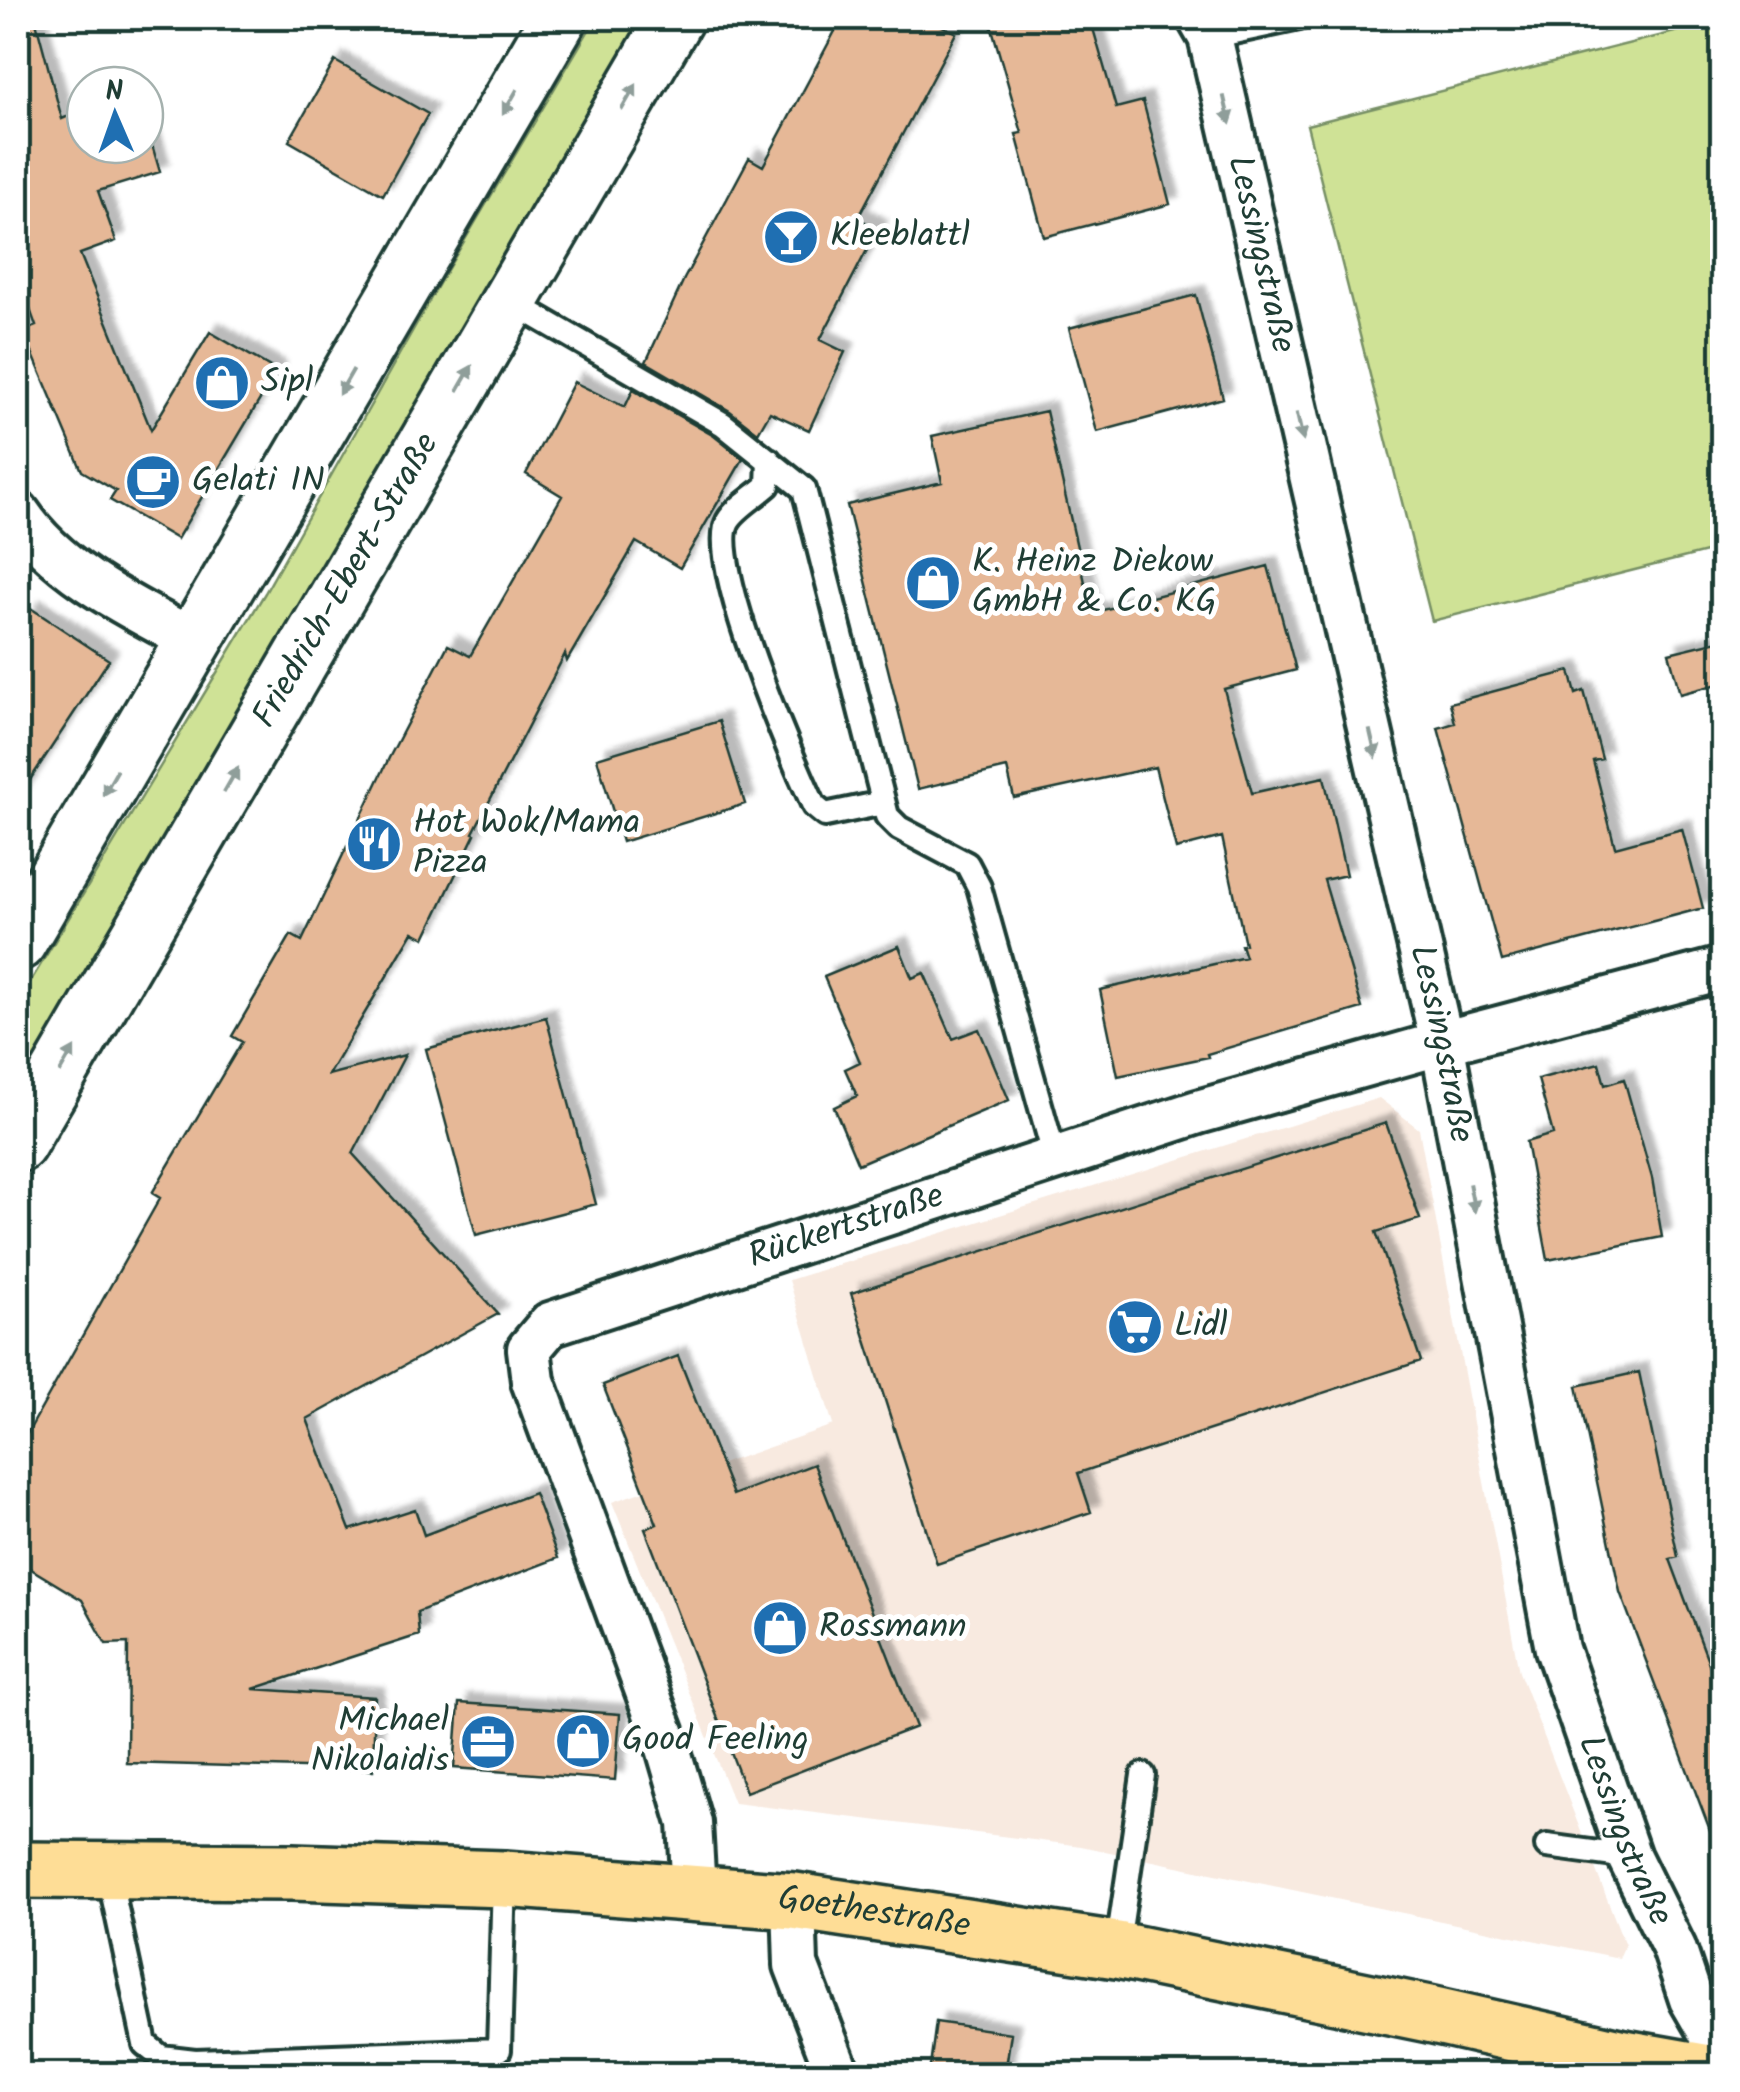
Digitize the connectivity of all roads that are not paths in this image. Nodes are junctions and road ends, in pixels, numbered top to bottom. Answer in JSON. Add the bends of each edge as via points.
{"nodes":[{"id":1,"x":560,"y":18,"type":"edge"},
{"id":2,"x":675,"y":18,"type":"edge"},
{"id":3,"x":1299,"y":18,"type":"edge"},
{"id":4,"x":1204,"y":27,"type":"edge"},
{"id":5,"x":510,"y":301,"type":"junction"},
{"id":6,"x":769,"y":460,"type":"junction"},
{"id":7,"x":18,"y":513,"type":"edge"},
{"id":8,"x":194,"y":641,"type":"junction"},
{"id":9,"x":883,"y":803,"type":"junction"},
{"id":10,"x":18,"y":942,"type":"edge"},
{"id":11,"x":1722,"y":969,"type":"edge"},
{"id":12,"x":1442,"y":1042,"type":"junction"},
{"id":13,"x":18,"y":1144,"type":"edge"},
{"id":14,"x":1056,"y":1158,"type":"junction"},
{"id":15,"x":1142,"y":1775,"type":"dead end"},
{"id":16,"x":1548,"y":1846,"type":"dead end"},
{"id":17,"x":1629,"y":1858,"type":"junction"},
{"id":18,"x":18,"y":1870,"type":"edge"},
{"id":19,"x":108,"y":1871,"type":"junction"},
{"id":20,"x":504,"y":1879,"type":"junction"},
{"id":21,"x":694,"y":1892,"type":"junction"},
{"id":22,"x":794,"y":1900,"type":"junction"},
{"id":23,"x":1117,"y":1950,"type":"junction"},
{"id":24,"x":499,"y":2050,"type":"junction"},
{"id":25,"x":1722,"y":2053,"type":"edge"},
{"id":26,"x":500,"y":2074,"type":"edge"},
{"id":27,"x":838,"y":2074,"type":"edge"},
{"id":28,"x":1715,"y":2074,"type":"edge"}],
"edges":[{"from":1,"to":8,"type":"street","one_way":true},
{"from":5,"to":2,"type":"street","name":"Friedrich-Ebert-Straße","one_way":true},
{"from":3,"to":4,"type":"lane"},
{"from":4,"to":12,"type":"street","name":"Lessingstraße","one_way":true},
{"from":5,"to":6,"type":"lane","via":[[723,424]]},
{"from":13,"to":5,"type":"street","name":"Friedrich-Ebert-Straße","one_way":true},
{"from":6,"to":9,"type":"lane","via":[[804,488]]},
{"from":6,"to":9,"type":"lane","via":[[768,486],[729,518],[724,534],[755,661],[814,806],[824,816]]},
{"from":7,"to":8,"type":"street","via":[[33,536],[92,584]]},
{"from":8,"to":10,"type":"street","one_way":true},
{"from":9,"to":14,"type":"lane","via":[[899,828],[967,864],[979,888]]},
{"from":11,"to":12,"type":"street","name":"Rückertstraße"},
{"from":12,"to":14,"type":"street","name":"Rückertstraße"},
{"from":12,"to":17,"type":"street","name":"Lessingstraße","one_way":true,"via":[[1557,1649]]},
{"from":14,"to":21,"type":"street","name":"Rückertstraße","via":[[550,1324],[529,1350],[532,1381],[668,1748],[690,1822]]},
{"from":15,"to":23,"type":"lane"},
{"from":16,"to":17,"type":"lane"},
{"from":17,"to":25,"type":"street","name":"Lessingstraße"},
{"from":18,"to":19,"type":"main road","name":"Goethestraße"},
{"from":19,"to":20,"type":"main road","name":"Goethestraße"},
{"from":19,"to":24,"type":"lane","via":[[144,2044],[161,2057]]},
{"from":20,"to":21,"type":"main road","name":"Goethestraße"},
{"from":20,"to":24,"type":"lane"},
{"from":21,"to":22,"type":"main road","name":"Goethestraße"},
{"from":22,"to":23,"type":"main road","name":"Goethestraße"},
{"from":22,"to":27,"type":"street","via":[[796,1965]]},
{"from":23,"to":28,"type":"main road","name":"Goethestraße"},
{"from":24,"to":26,"type":"lane"}]}
